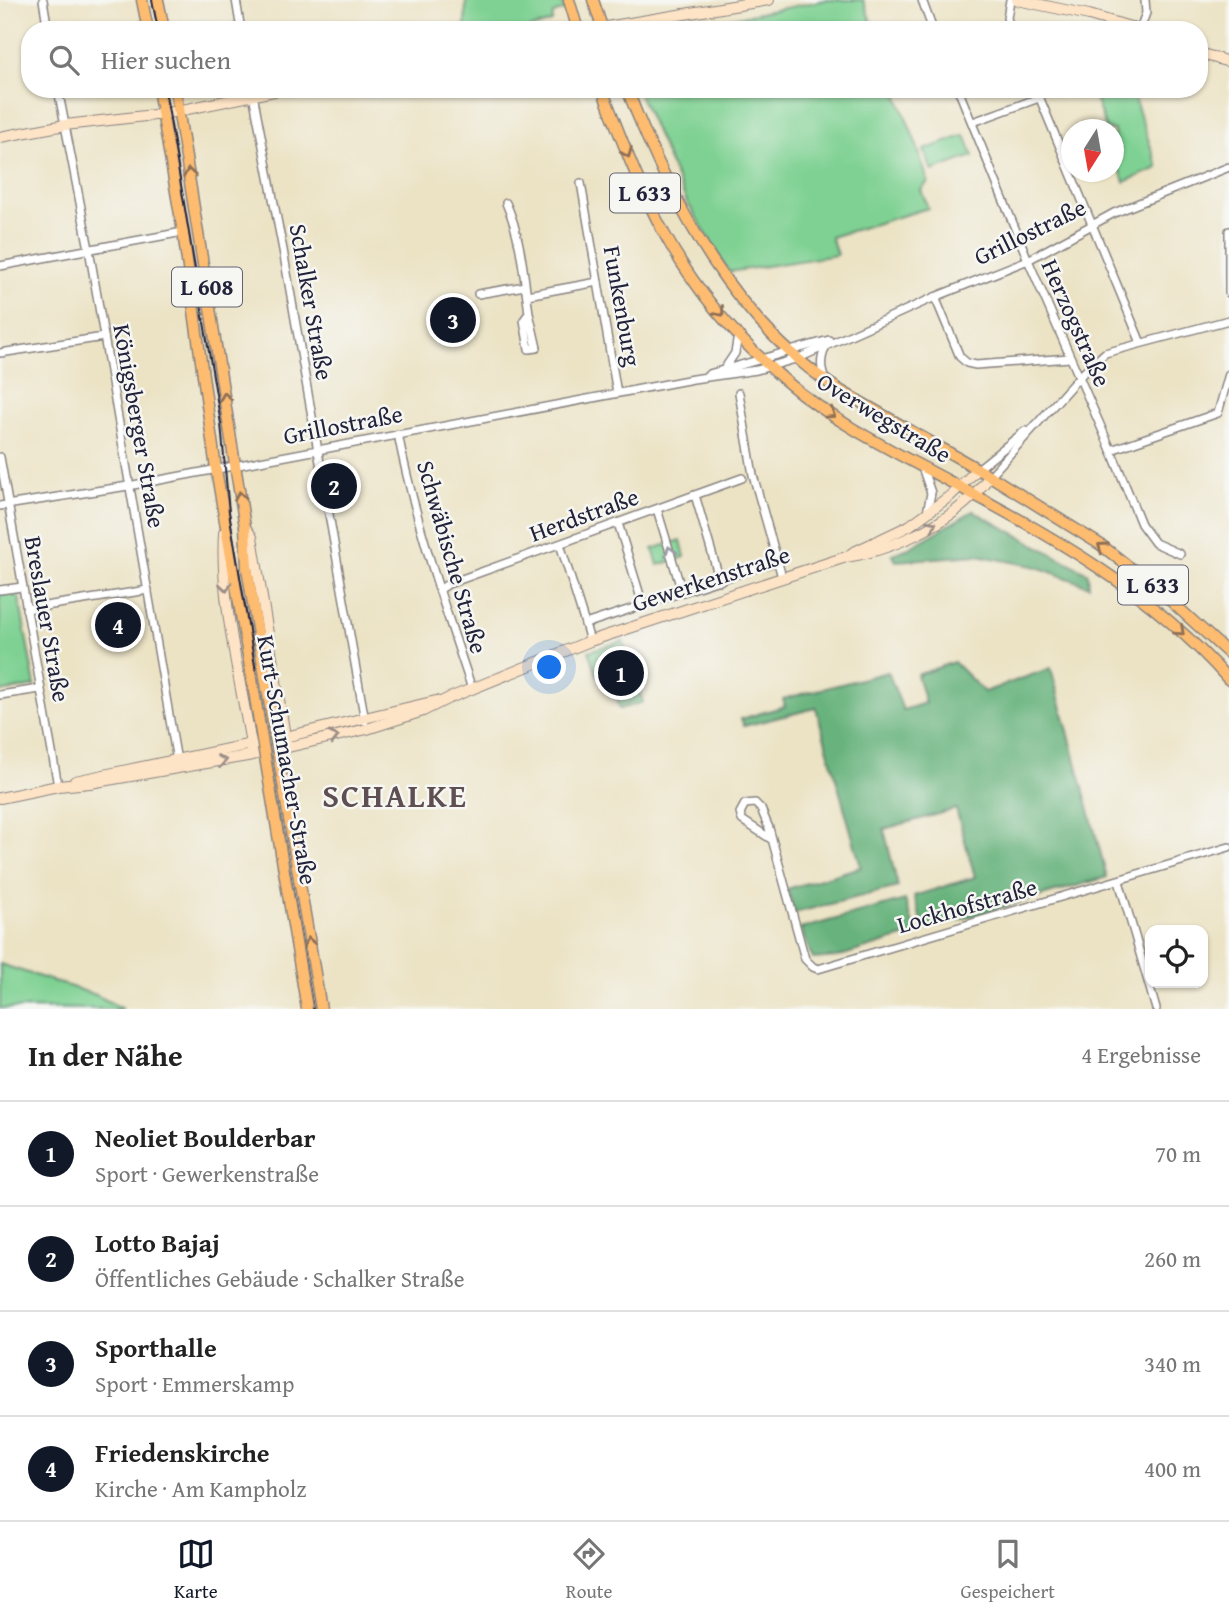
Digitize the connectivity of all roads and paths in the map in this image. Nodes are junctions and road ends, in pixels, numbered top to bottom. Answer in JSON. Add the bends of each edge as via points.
{"nodes":[{"id":1,"x":43,"y":0,"type":"edge"},
{"id":2,"x":142,"y":0,"type":"edge"},
{"id":3,"x":158,"y":0,"type":"edge"},
{"id":4,"x":236,"y":0,"type":"edge"},
{"id":5,"x":569,"y":0,"type":"edge"},
{"id":6,"x":593,"y":0,"type":"edge"},
{"id":7,"x":769,"y":0,"type":"edge"},
{"id":8,"x":922,"y":0,"type":"edge"},
{"id":9,"x":1010,"y":0,"type":"edge"},
{"id":10,"x":1017,"y":0,"type":"edge"},
{"id":11,"x":1145,"y":0,"type":"edge"},
{"id":12,"x":738,"y":3,"type":"edge"},
{"id":13,"x":46,"y":21,"type":"edge"},
{"id":14,"x":146,"y":21,"type":"edge"},
{"id":15,"x":162,"y":21,"type":"edge"},
{"id":16,"x":240,"y":21,"type":"edge"},
{"id":17,"x":575,"y":21,"type":"edge"},
{"id":18,"x":600,"y":21,"type":"edge"},
{"id":19,"x":640,"y":21,"type":"edge"},
{"id":20,"x":930,"y":21,"type":"edge"},
{"id":21,"x":1008,"y":21,"type":"edge"},
{"id":22,"x":1109,"y":21,"type":"edge"},
{"id":23,"x":1143,"y":21,"type":"edge"},
{"id":24,"x":1208,"y":56,"type":"edge"},
{"id":25,"x":1229,"y":62,"type":"edge"},
{"id":26,"x":60,"y":98,"type":"edge"},
{"id":27,"x":160,"y":98,"type":"edge"},
{"id":28,"x":177,"y":98,"type":"edge"},
{"id":29,"x":231,"y":98,"type":"edge"},
{"id":30,"x":253,"y":98,"type":"edge"},
{"id":31,"x":606,"y":98,"type":"edge"},
{"id":32,"x":631,"y":98,"type":"edge"},
{"id":33,"x":962,"y":98,"type":"edge"},
{"id":34,"x":1039,"y":98,"type":"joint"},
{"id":35,"x":179,"y":110,"type":"junction"},
{"id":36,"x":163,"y":114,"type":"junction"},
{"id":37,"x":973,"y":122,"type":"junction"},
{"id":38,"x":65,"y":125,"type":"junction"},
{"id":39,"x":0,"y":137,"type":"edge"},
{"id":40,"x":1229,"y":167,"type":"edge"},
{"id":41,"x":581,"y":183,"type":"dead end"},
{"id":42,"x":506,"y":203,"type":"dead end"},
{"id":43,"x":1090,"y":225,"type":"junction"},
{"id":44,"x":1229,"y":231,"type":"edge"},
{"id":45,"x":183,"y":232,"type":"junction"},
{"id":46,"x":89,"y":249,"type":"junction"},
{"id":47,"x":1028,"y":260,"type":"junction"},
{"id":48,"x":0,"y":266,"type":"edge"},
{"id":49,"x":598,"y":282,"type":"junction"},
{"id":50,"x":525,"y":286,"type":"junction"},
{"id":51,"x":1229,"y":293,"type":"edge"},
{"id":52,"x":478,"y":294,"type":"dead end"},
{"id":53,"x":527,"y":295,"type":"junction"},
{"id":54,"x":935,"y":297,"type":"junction"},
{"id":55,"x":529,"y":313,"type":"dead end"},
{"id":56,"x":1229,"y":320,"type":"edge"},
{"id":57,"x":738,"y":334,"type":"junction"},
{"id":58,"x":850,"y":335,"type":"junction"},
{"id":59,"x":104,"y":337,"type":"junction"},
{"id":60,"x":1140,"y":343,"type":"junction"},
{"id":61,"x":826,"y":346,"type":"junction"},
{"id":62,"x":0,"y":353,"type":"edge"},
{"id":63,"x":795,"y":354,"type":"junction"},
{"id":64,"x":1070,"y":358,"type":"junction"},
{"id":65,"x":768,"y":363,"type":"junction"},
{"id":66,"x":725,"y":368,"type":"junction"},
{"id":67,"x":1229,"y":374,"type":"edge"},
{"id":68,"x":1079,"y":377,"type":"junction"},
{"id":69,"x":693,"y":379,"type":"junction"},
{"id":70,"x":825,"y":381,"type":"junction"},
{"id":71,"x":617,"y":393,"type":"junction"},
{"id":72,"x":739,"y":393,"type":"dead end"},
{"id":73,"x":1037,"y":422,"type":"junction"},
{"id":74,"x":398,"y":434,"type":"junction"},
{"id":75,"x":317,"y":449,"type":"junction"},
{"id":76,"x":1111,"y":450,"type":"junction"},
{"id":77,"x":0,"y":457,"type":"edge"},
{"id":78,"x":235,"y":465,"type":"junction"},
{"id":79,"x":922,"y":467,"type":"junction"},
{"id":80,"x":216,"y":469,"type":"junction"},
{"id":81,"x":978,"y":470,"type":"junction"},
{"id":82,"x":990,"y":476,"type":"junction"},
{"id":83,"x":742,"y":478,"type":"dead end"},
{"id":84,"x":128,"y":486,"type":"junction"},
{"id":85,"x":960,"y":487,"type":"junction"},
{"id":86,"x":695,"y":495,"type":"junction"},
{"id":87,"x":973,"y":495,"type":"junction"},
{"id":88,"x":4,"y":505,"type":"edge"},
{"id":89,"x":657,"y":509,"type":"junction"},
{"id":90,"x":927,"y":513,"type":"junction"},
{"id":91,"x":225,"y":519,"type":"junction"},
{"id":92,"x":618,"y":523,"type":"junction"},
{"id":93,"x":245,"y":527,"type":"junction"},
{"id":94,"x":560,"y":544,"type":"junction"},
{"id":95,"x":1180,"y":554,"type":"dead end"},
{"id":96,"x":846,"y":557,"type":"junction"},
{"id":97,"x":777,"y":561,"type":"junction"},
{"id":98,"x":782,"y":577,"type":"junction"},
{"id":99,"x":720,"y":581,"type":"junction"},
{"id":100,"x":22,"y":587,"type":"junction"},
{"id":101,"x":0,"y":590,"type":"edge"},
{"id":102,"x":148,"y":590,"type":"junction"},
{"id":103,"x":439,"y":590,"type":"junction"},
{"id":104,"x":682,"y":592,"type":"junction"},
{"id":105,"x":643,"y":605,"type":"junction"},
{"id":106,"x":26,"y":609,"type":"junction"},
{"id":107,"x":585,"y":624,"type":"junction"},
{"id":108,"x":590,"y":641,"type":"junction"},
{"id":109,"x":1229,"y":654,"type":"edge"},
{"id":110,"x":1229,"y":680,"type":"edge"},
{"id":111,"x":40,"y":689,"type":"junction"},
{"id":112,"x":472,"y":689,"type":"junction"},
{"id":113,"x":0,"y":695,"type":"edge"},
{"id":114,"x":366,"y":724,"type":"junction"},
{"id":115,"x":285,"y":737,"type":"junction"},
{"id":116,"x":251,"y":744,"type":"junction"},
{"id":117,"x":287,"y":748,"type":"junction"},
{"id":118,"x":253,"y":755,"type":"junction"},
{"id":119,"x":177,"y":764,"type":"junction"},
{"id":120,"x":58,"y":786,"type":"junction"},
{"id":121,"x":0,"y":798,"type":"edge"},
{"id":122,"x":771,"y":839,"type":"junction"},
{"id":123,"x":1229,"y":847,"type":"edge"},
{"id":124,"x":1119,"y":881,"type":"junction"},
{"id":125,"x":307,"y":1009,"type":"edge"},
{"id":126,"x":321,"y":1009,"type":"edge"},
{"id":127,"x":1156,"y":1009,"type":"edge"}],
"edges":[{"from":1,"to":13,"type":"street"},
{"from":2,"to":14,"type":"main road"},
{"from":3,"to":15,"type":"main road"},
{"from":4,"to":16,"type":"street"},
{"from":5,"to":17,"type":"main road"},
{"from":6,"to":18,"type":"main road"},
{"from":7,"to":12,"type":"street"},
{"from":8,"to":20,"type":"street"},
{"from":9,"to":21,"type":"street"},
{"from":10,"to":22,"type":"street"},
{"from":11,"to":23,"type":"street"},
{"from":12,"to":19,"type":"street"},
{"from":24,"to":25,"type":"street"},
{"from":26,"to":38,"type":"street","name":"Königsberger Straße"},
{"from":27,"to":36,"type":"main road","name":"Kurt-Schumacher-Straße","number":"L 608"},
{"from":28,"to":35,"type":"main road","name":"Kurt-Schumacher-Straße","number":"L 608"},
{"from":29,"to":35,"type":"street"},
{"from":30,"to":75,"type":"street","name":"Schalker Straße"},
{"from":31,"to":57,"type":"main road","name":"Overwegstraße","number":"L 633","one_way":true,"via":[[666,236],[701,291]]},
{"from":32,"to":63,"type":"main road","name":"Overwegstraße","number":"L 633","via":[[685,215],[716,269],[761,323]]},
{"from":33,"to":37,"type":"street","name":"Herzogstraße"},
{"from":34,"to":37,"type":"street"},
{"from":34,"to":43,"type":"street"},
{"from":35,"to":36,"type":"street"},
{"from":78,"to":35,"type":"main road","name":"Kurt-Schumacher-Straße","number":"L 608","one_way":true},
{"from":36,"to":38,"type":"street"},
{"from":36,"to":45,"type":"main road","name":"Kurt-Schumacher-Straße","number":"L 608"},
{"from":37,"to":47,"type":"street","name":"Herzogstraße"},
{"from":38,"to":39,"type":"street"},
{"from":38,"to":46,"type":"street","name":"Königsberger Straße"},
{"from":40,"to":43,"type":"street","name":"Grillostraße"},
{"from":41,"to":49,"type":"street","name":"Funkenburg"},
{"from":42,"to":50,"type":"street"},
{"from":43,"to":47,"type":"street","name":"Grillostraße"},
{"from":43,"to":60,"type":"street"},
{"from":44,"to":51,"type":"street"},
{"from":45,"to":46,"type":"street"},
{"from":45,"to":80,"type":"main road","name":"Kurt-Schumacher-Straße","number":"L 608"},
{"from":46,"to":48,"type":"street"},
{"from":46,"to":59,"type":"street","name":"Königsberger Straße"},
{"from":47,"to":54,"type":"street","name":"Grillostraße"},
{"from":47,"to":64,"type":"street","name":"Herzogstraße"},
{"from":49,"to":53,"type":"street"},
{"from":49,"to":71,"type":"street","name":"Funkenburg"},
{"from":50,"to":52,"type":"street"},
{"from":50,"to":53,"type":"street"},
{"from":53,"to":55,"type":"street"},
{"from":54,"to":58,"type":"street","name":"Grillostraße"},
{"from":54,"to":64,"type":"street","via":[[967,363]]},
{"from":56,"to":60,"type":"street","name":"Gewerkenstraße"},
{"from":57,"to":65,"type":"main road","name":"Overwegstraße","number":"L 633"},
{"from":57,"to":66,"type":"street","via":[[735,353]]},
{"from":58,"to":61,"type":"street","name":"Grillostraße"},
{"from":58,"to":63,"type":"street","name":"Grillostraße"},
{"from":59,"to":62,"type":"street"},
{"from":59,"to":84,"type":"street","name":"Königsberger Straße"},
{"from":60,"to":68,"type":"street","name":"Gewerkenstraße","via":[[1105,353]]},
{"from":61,"to":63,"type":"street","name":"Grillostraße"},
{"from":61,"to":70,"type":"street","via":[[821,368]]},
{"from":63,"to":65,"type":"street","name":"Grillostraße"},
{"from":63,"to":70,"type":"main road","name":"Overwegstraße","number":"L 633"},
{"from":64,"to":68,"type":"street","name":"Herzogstraße"},
{"from":65,"to":66,"type":"street","name":"Grillostraße"},
{"from":65,"to":69,"type":"street","name":"Grillostraße"},
{"from":65,"to":79,"type":"main road","name":"Overwegstraße","number":"L 633","one_way":true,"via":[[845,424]]},
{"from":66,"to":69,"type":"street","name":"Grillostraße"},
{"from":67,"to":76,"type":"street","via":[[1219,413]]},
{"from":68,"to":73,"type":"street","name":"Gewerkenstraße"},
{"from":68,"to":76,"type":"street","name":"Herzogstraße"},
{"from":69,"to":71,"type":"street","name":"Grillostraße"},
{"from":70,"to":81,"type":"main road","name":"Overwegstraße","number":"L 633"},
{"from":71,"to":74,"type":"street","name":"Grillostraße"},
{"from":72,"to":97,"type":"street","via":[[753,475]]},
{"from":73,"to":81,"type":"street","name":"Gewerkenstraße"},
{"from":73,"to":82,"type":"street","name":"Gewerkenstraße"},
{"from":74,"to":75,"type":"street","name":"Grillostraße"},
{"from":74,"to":103,"type":"street","name":"Schwäbische Straße"},
{"from":75,"to":78,"type":"street","name":"Grillostraße"},
{"from":75,"to":114,"type":"street","name":"Schalker Straße"},
{"from":76,"to":95,"type":"street","name":"Herzogstraße","via":[[1148,536]]},
{"from":77,"to":88,"type":"street","name":"Breslauer Straße"},
{"from":78,"to":80,"type":"street","name":"Grillostraße"},
{"from":93,"to":78,"type":"main road","name":"Kurt-Schumacher-Straße","number":"L 608","one_way":true},
{"from":79,"to":85,"type":"main road","name":"Overwegstraße","number":"L 633"},
{"from":79,"to":90,"type":"street","via":[[931,493]]},
{"from":80,"to":84,"type":"street","name":"Grillostraße"},
{"from":80,"to":91,"type":"main road","name":"Kurt-Schumacher-Straße","number":"L 608"},
{"from":81,"to":82,"type":"main road","name":"Overwegstraße","number":"L 633"},
{"from":81,"to":85,"type":"street","name":"Gewerkenstraße"},
{"from":82,"to":87,"type":"street","name":"Gewerkenstraße"},
{"from":109,"to":82,"type":"main road","number":"L 633","one_way":true,"via":[[1160,590],[1101,545]]},
{"from":83,"to":86,"type":"street","name":"Herdstraße"},
{"from":84,"to":88,"type":"street","name":"Grillostraße"},
{"from":84,"to":102,"type":"street","name":"Königsberger Straße"},
{"from":85,"to":87,"type":"main road","name":"Overwegstraße","number":"L 633"},
{"from":85,"to":90,"type":"street","name":"Gewerkenstraße"},
{"from":86,"to":89,"type":"street","name":"Herdstraße"},
{"from":86,"to":99,"type":"street"},
{"from":96,"to":87,"type":"street","name":"Gewerkenstraße","one_way":true,"via":[[896,543],[937,523]]},
{"from":87,"to":110,"type":"main road","number":"L 633","one_way":true,"via":[[1118,579]]},
{"from":88,"to":100,"type":"street","name":"Breslauer Straße"},
{"from":89,"to":92,"type":"street","name":"Herdstraße"},
{"from":104,"to":89,"type":"street","one_way":true},
{"from":90,"to":96,"type":"street","name":"Gewerkenstraße"},
{"from":91,"to":116,"type":"street","name":"Kurt-Schumacher-Straße","one_way":true,"via":[[225,586]]},
{"from":91,"to":125,"type":"main road","name":"Kurt-Schumacher-Straße","number":"L 608","bridge":true},
{"from":92,"to":94,"type":"street","name":"Herdstraße"},
{"from":92,"to":105,"type":"street"},
{"from":93,"to":115,"type":"street","name":"Kurt-Schumacher-Straße","via":[[252,537]]},
{"from":126,"to":93,"type":"main road","name":"Kurt-Schumacher-Straße","number":"L 608","one_way":true,"bridge":true,"via":[[247,568]]},
{"from":94,"to":103,"type":"street","name":"Herdstraße"},
{"from":94,"to":107,"type":"street"},
{"from":96,"to":98,"type":"street","name":"Gewerkenstraße"},
{"from":97,"to":98,"type":"street"},
{"from":97,"to":99,"type":"street","name":"Gewerkenstraße"},
{"from":98,"to":108,"type":"street","name":"Gewerkenstraße"},
{"from":99,"to":104,"type":"street","name":"Gewerkenstraße"},
{"from":100,"to":101,"type":"street"},
{"from":100,"to":106,"type":"street","name":"Breslauer Straße"},
{"from":102,"to":106,"type":"street"},
{"from":102,"to":119,"type":"street","name":"Königsberger Straße"},
{"from":103,"to":112,"type":"street","name":"Schwäbische Straße"},
{"from":104,"to":105,"type":"street","name":"Gewerkenstraße"},
{"from":105,"to":107,"type":"street","name":"Gewerkenstraße"},
{"from":106,"to":111,"type":"street","name":"Breslauer Straße"},
{"from":107,"to":108,"type":"street"},
{"from":108,"to":112,"type":"street","name":"Gewerkenstraße"},
{"from":111,"to":113,"type":"street"},
{"from":111,"to":120,"type":"street","name":"Breslauer Straße"},
{"from":112,"to":114,"type":"street","name":"Gewerkenstraße","via":[[423,711]]},
{"from":114,"to":115,"type":"street"},
{"from":117,"to":114,"type":"street","one_way":true},
{"from":115,"to":116,"type":"street"},
{"from":115,"to":117,"type":"street","name":"Kurt-Schumacher-Straße"},
{"from":116,"to":118,"type":"street","name":"Kurt-Schumacher-Straße"},
{"from":116,"to":119,"type":"street"},
{"from":117,"to":118,"type":"street"},
{"from":119,"to":118,"type":"street","one_way":true},
{"from":119,"to":120,"type":"street","via":[[89,776]]},
{"from":120,"to":121,"type":"street"},
{"from":122,"to":122,"type":"street","via":[[761,809],[755,803],[745,804],[742,820]]},
{"from":122,"to":124,"type":"street","name":"Lockhofstraße","via":[[805,959],[813,968]]},
{"from":123,"to":124,"type":"street","name":"Lockhofstraße"},
{"from":124,"to":127,"type":"street"}]}
